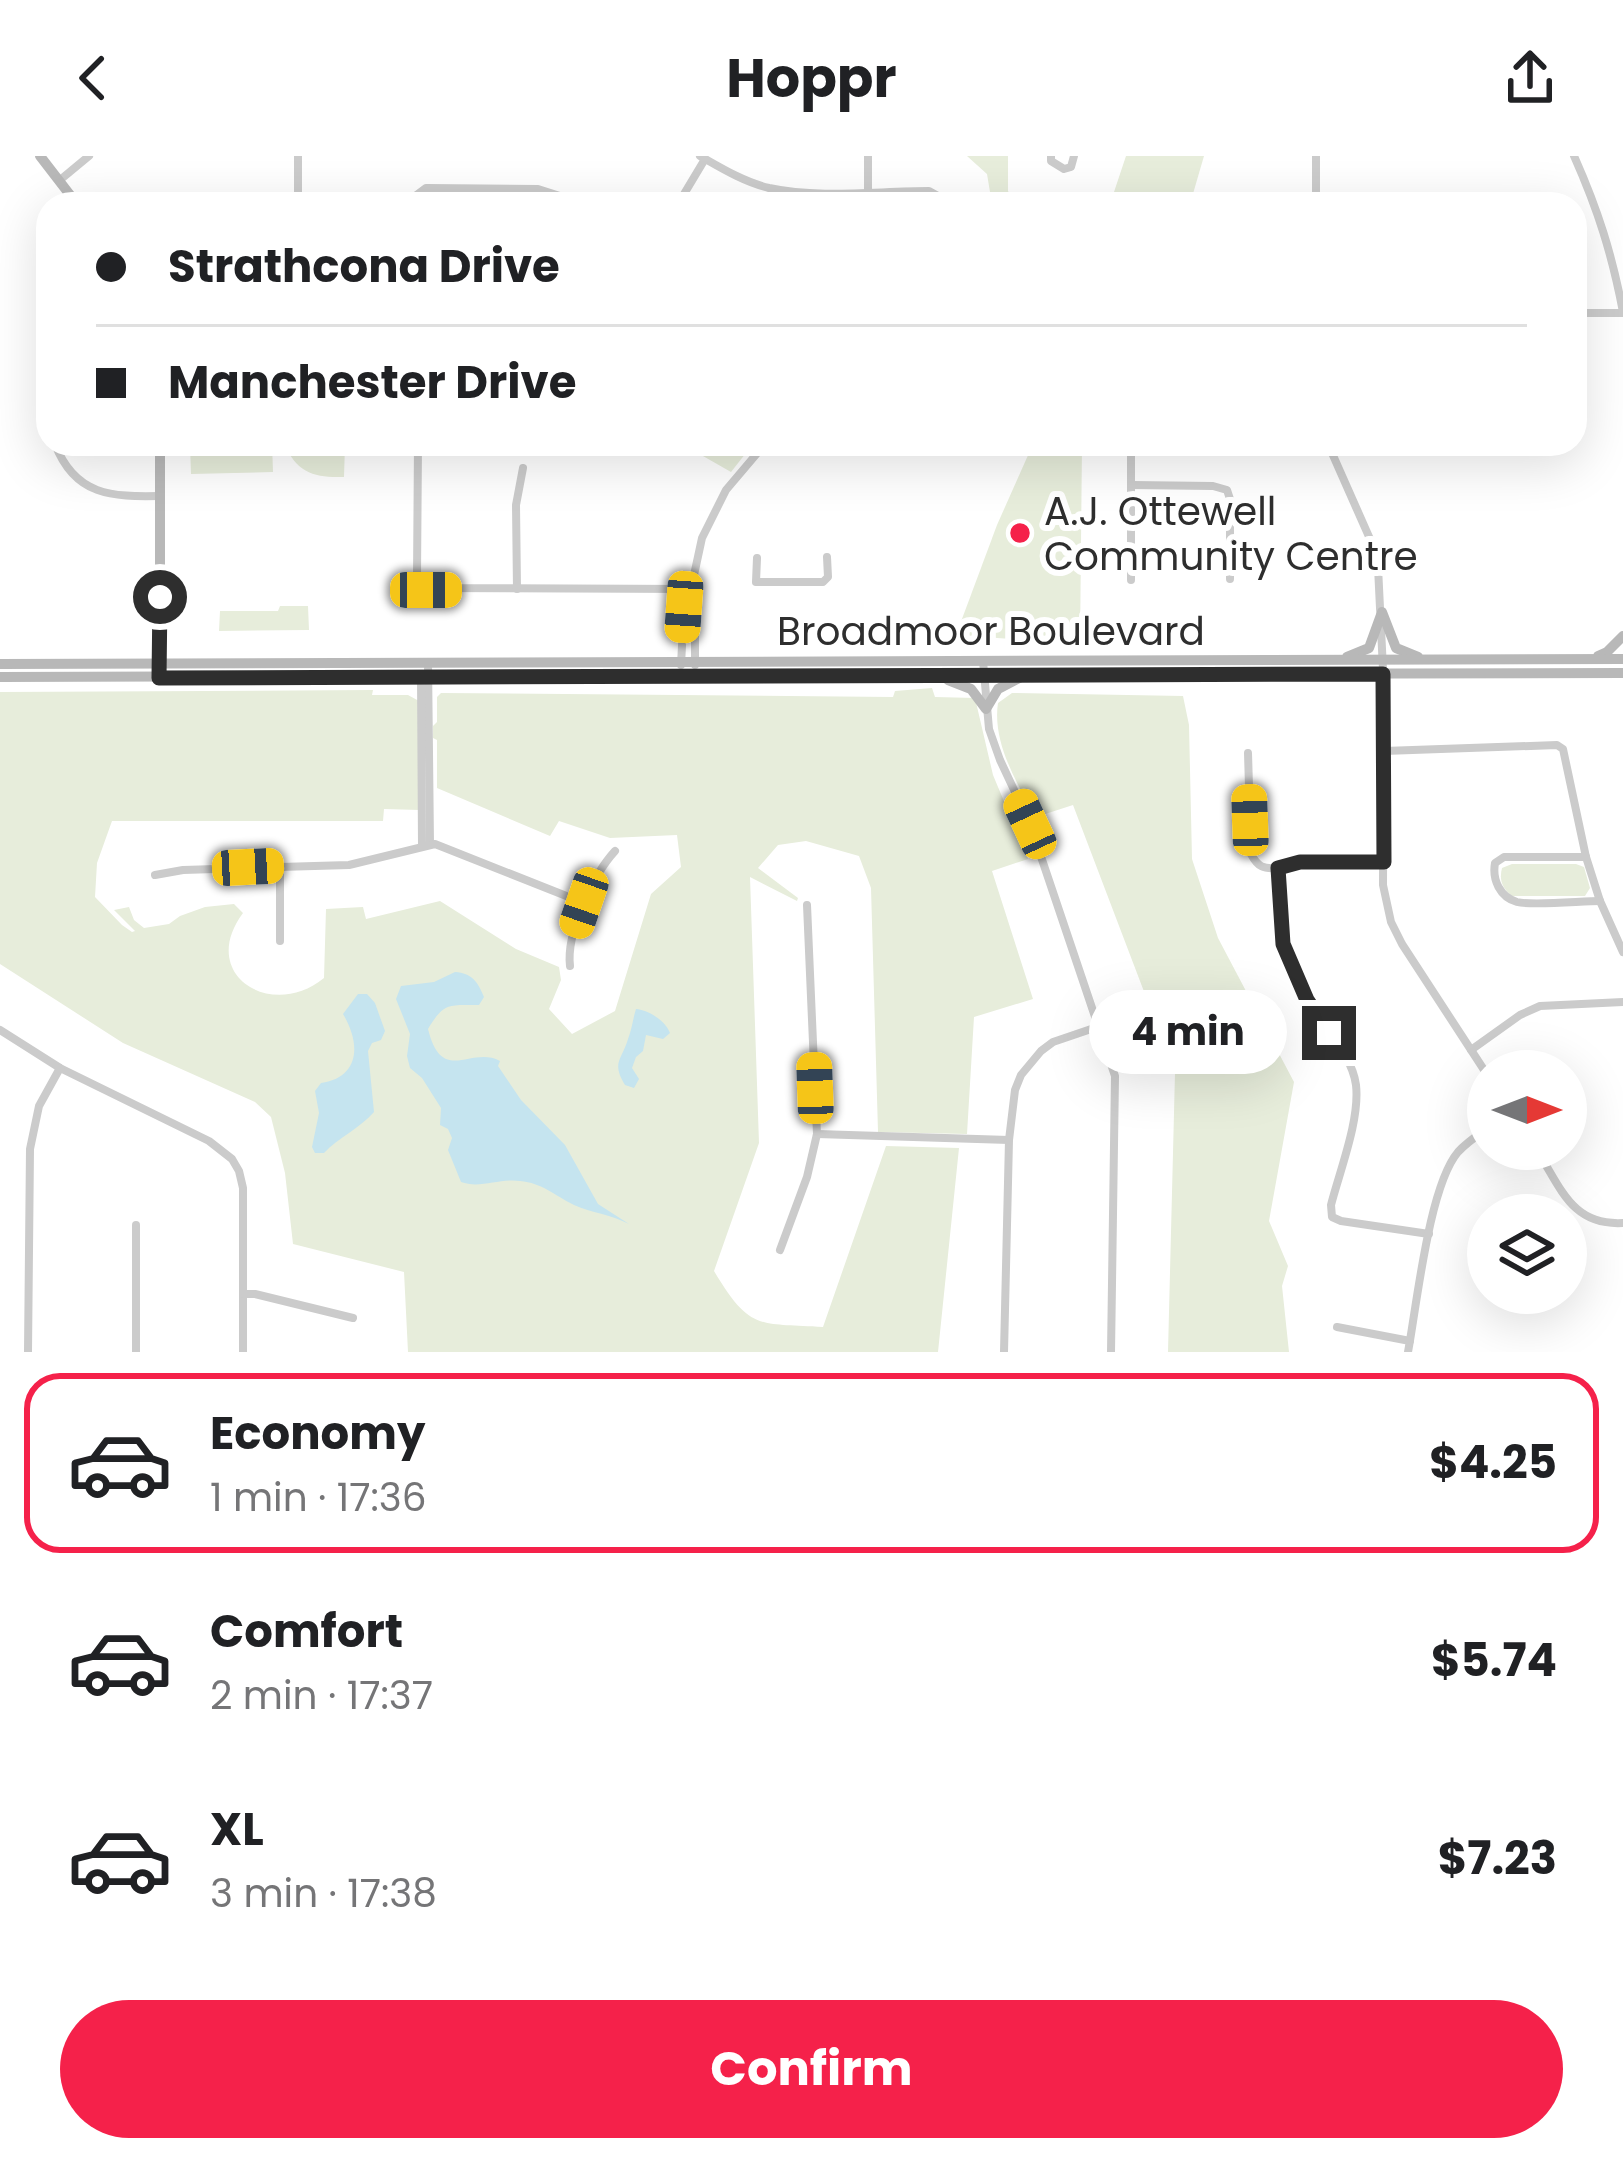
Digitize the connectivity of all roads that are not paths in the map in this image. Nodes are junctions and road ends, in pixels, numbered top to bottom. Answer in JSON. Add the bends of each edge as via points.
{"nodes":[{"id":1,"x":40,"y":156,"type":"edge"},
{"id":2,"x":89,"y":156,"type":"edge"},
{"id":3,"x":298,"y":156,"type":"edge"},
{"id":4,"x":868,"y":156,"type":"edge"},
{"id":5,"x":1051,"y":156,"type":"edge"},
{"id":6,"x":1074,"y":156,"type":"edge"},
{"id":7,"x":1316,"y":156,"type":"edge"},
{"id":8,"x":1574,"y":156,"type":"edge"},
{"id":9,"x":703,"y":158,"type":"edge"},
{"id":10,"x":60,"y":180,"type":"junction"},
{"id":11,"x":868,"y":191,"type":"junction"},
{"id":12,"x":68,"y":192,"type":"edge"},
{"id":13,"x":298,"y":192,"type":"edge"},
{"id":14,"x":421,"y":192,"type":"edge"},
{"id":15,"x":547,"y":192,"type":"edge"},
{"id":16,"x":685,"y":192,"type":"edge"},
{"id":17,"x":809,"y":192,"type":"edge"},
{"id":18,"x":843,"y":192,"type":"edge"},
{"id":19,"x":931,"y":192,"type":"edge"},
{"id":20,"x":1316,"y":192,"type":"edge"},
{"id":21,"x":1623,"y":312,"type":"edge"},
{"id":22,"x":1587,"y":314,"type":"edge"},
{"id":23,"x":61,"y":456,"type":"edge"},
{"id":24,"x":160,"y":456,"type":"edge"},
{"id":25,"x":418,"y":456,"type":"edge"},
{"id":26,"x":755,"y":456,"type":"edge"},
{"id":27,"x":1131,"y":456,"type":"edge"},
{"id":28,"x":1333,"y":456,"type":"edge"},
{"id":29,"x":523,"y":468,"type":"dead end"},
{"id":30,"x":1132,"y":485,"type":"junction"},
{"id":31,"x":160,"y":496,"type":"junction"},
{"id":32,"x":826,"y":557,"type":"dead end"},
{"id":33,"x":758,"y":558,"type":"dead end"},
{"id":34,"x":1230,"y":579,"type":"dead end"},
{"id":35,"x":1131,"y":580,"type":"dead end"},
{"id":36,"x":691,"y":589,"type":"junction"},
{"id":37,"x":517,"y":590,"type":"junction"},
{"id":38,"x":1382,"y":612,"type":"junction"},
{"id":39,"x":1623,"y":636,"type":"edge"},
{"id":40,"x":1582,"y":658,"type":"junction"},
{"id":41,"x":1623,"y":658,"type":"edge"},
{"id":42,"x":1441,"y":659,"type":"junction"},
{"id":43,"x":1384,"y":660,"type":"junction"},
{"id":44,"x":688,"y":661,"type":"junction"},
{"id":45,"x":983,"y":661,"type":"junction"},
{"id":46,"x":1331,"y":661,"type":"junction"},
{"id":47,"x":160,"y":663,"type":"junction"},
{"id":48,"x":0,"y":664,"type":"edge"},
{"id":49,"x":424,"y":669,"type":"junction"},
{"id":50,"x":1623,"y":673,"type":"edge"},
{"id":51,"x":1383,"y":674,"type":"junction"},
{"id":52,"x":983,"y":675,"type":"junction"},
{"id":53,"x":1026,"y":675,"type":"junction"},
{"id":54,"x":688,"y":676,"type":"junction"},
{"id":55,"x":926,"y":676,"type":"junction"},
{"id":56,"x":0,"y":677,"type":"edge"},
{"id":57,"x":159,"y":678,"type":"junction"},
{"id":58,"x":986,"y":709,"type":"junction"},
{"id":59,"x":1384,"y":751,"type":"junction"},
{"id":60,"x":1248,"y":753,"type":"dead end"},
{"id":61,"x":426,"y":845,"type":"junction"},
{"id":62,"x":615,"y":851,"type":"dead end"},
{"id":63,"x":1586,"y":857,"type":"junction"},
{"id":64,"x":1384,"y":862,"type":"junction"},
{"id":65,"x":280,"y":866,"type":"junction"},
{"id":66,"x":1278,"y":868,"type":"junction"},
{"id":67,"x":155,"y":875,"type":"dead end"},
{"id":68,"x":1600,"y":901,"type":"junction"},
{"id":69,"x":584,"y":903,"type":"junction"},
{"id":70,"x":808,"y":905,"type":"dead end"},
{"id":71,"x":280,"y":941,"type":"dead end"},
{"id":72,"x":1623,"y":952,"type":"edge"},
{"id":73,"x":570,"y":966,"type":"dead end"},
{"id":74,"x":1623,"y":1002,"type":"edge"},
{"id":75,"x":1100,"y":1026,"type":"junction"},
{"id":76,"x":0,"y":1030,"type":"edge"},
{"id":77,"x":1471,"y":1050,"type":"joint"},
{"id":78,"x":60,"y":1067,"type":"junction"},
{"id":79,"x":817,"y":1133,"type":"junction"},
{"id":80,"x":1010,"y":1140,"type":"junction"},
{"id":81,"x":1467,"y":1144,"type":"edge"},
{"id":82,"x":1550,"y":1170,"type":"edge"},
{"id":83,"x":1623,"y":1222,"type":"edge"},
{"id":84,"x":136,"y":1225,"type":"dead end"},
{"id":85,"x":1429,"y":1234,"type":"junction"},
{"id":86,"x":780,"y":1250,"type":"dead end"},
{"id":87,"x":243,"y":1294,"type":"junction"},
{"id":88,"x":353,"y":1318,"type":"dead end"},
{"id":89,"x":1337,"y":1328,"type":"dead end"},
{"id":90,"x":1410,"y":1341,"type":"junction"},
{"id":91,"x":28,"y":1352,"type":"edge"},
{"id":92,"x":136,"y":1352,"type":"edge"},
{"id":93,"x":243,"y":1352,"type":"edge"},
{"id":94,"x":1004,"y":1352,"type":"edge"},
{"id":95,"x":1111,"y":1352,"type":"edge"},
{"id":96,"x":1408,"y":1352,"type":"edge"}],
"edges":[{"from":1,"to":10,"type":"main road"},
{"from":2,"to":10,"type":"street"},
{"from":3,"to":13,"type":"street"},
{"from":4,"to":11,"type":"street"},
{"from":5,"to":6,"type":"street","via":[[1064,169]]},
{"from":7,"to":20,"type":"street"},
{"from":8,"to":21,"type":"street","via":[[1598,209]]},
{"from":9,"to":16,"type":"street"},
{"from":9,"to":17,"type":"street","via":[[766,187]]},
{"from":10,"to":12,"type":"main road"},
{"from":11,"to":18,"type":"street"},
{"from":11,"to":19,"type":"street"},
{"from":14,"to":15,"type":"street"},
{"from":21,"to":22,"type":"street"},
{"from":23,"to":31,"type":"street","via":[[103,494]]},
{"from":24,"to":31,"type":"main road"},
{"from":25,"to":37,"type":"street","via":[[421,588]]},
{"from":26,"to":36,"type":"street","via":[[709,518]]},
{"from":27,"to":30,"type":"street"},
{"from":28,"to":38,"type":"street","via":[[1374,548]]},
{"from":29,"to":37,"type":"street"},
{"from":30,"to":34,"type":"street","via":[[1227,490]]},
{"from":30,"to":35,"type":"street"},
{"from":31,"to":47,"type":"main road"},
{"from":32,"to":33,"type":"street","via":[[823,582],[756,581]]},
{"from":36,"to":37,"type":"street"},
{"from":36,"to":44,"type":"street"},
{"from":38,"to":42,"type":"main road","via":[[1396,648]]},
{"from":38,"to":43,"type":"street"},
{"from":38,"to":46,"type":"main road","via":[[1369,648]]},
{"from":39,"to":40,"type":"main road","via":[[1607,652]]},
{"from":40,"to":41,"type":"main road","name":"Broadmoor Boulevard"},
{"from":40,"to":42,"type":"main road","name":"Broadmoor Boulevard"},
{"from":42,"to":43,"type":"main road","name":"Broadmoor Boulevard"},
{"from":43,"to":46,"type":"main road","name":"Broadmoor Boulevard"},
{"from":43,"to":51,"type":"street"},
{"from":44,"to":45,"type":"main road","name":"Broadmoor Boulevard"},
{"from":44,"to":49,"type":"main road","name":"Broadmoor Boulevard"},
{"from":44,"to":54,"type":"street"},
{"from":45,"to":46,"type":"main road","name":"Broadmoor Boulevard"},
{"from":45,"to":52,"type":"street"},
{"from":47,"to":48,"type":"main road","name":"Broadmoor Boulevard"},
{"from":47,"to":49,"type":"main road","name":"Broadmoor Boulevard"},
{"from":47,"to":57,"type":"main road"},
{"from":49,"to":54,"type":"main road","name":"Broadmoor Boulevard"},
{"from":49,"to":57,"type":"main road","name":"Broadmoor Boulevard"},
{"from":49,"to":61,"type":"street"},
{"from":50,"to":51,"type":"main road","name":"Broadmoor Boulevard"},
{"from":51,"to":53,"type":"main road","name":"Broadmoor Boulevard"},
{"from":51,"to":59,"type":"street"},
{"from":52,"to":53,"type":"main road","name":"Broadmoor Boulevard"},
{"from":52,"to":55,"type":"main road","name":"Broadmoor Boulevard"},
{"from":52,"to":58,"type":"street"},
{"from":53,"to":58,"type":"main road","via":[[998,689]]},
{"from":54,"to":55,"type":"main road","name":"Broadmoor Boulevard"},
{"from":55,"to":58,"type":"main road","via":[[966,686]]},
{"from":56,"to":57,"type":"main road","name":"Broadmoor Boulevard"},
{"from":58,"to":75,"type":"street"},
{"from":59,"to":63,"type":"street","via":[[1557,745]]},
{"from":59,"to":64,"type":"street"},
{"from":60,"to":66,"type":"street","via":[[1251,854],[1257,865]]},
{"from":61,"to":65,"type":"street","via":[[349,865]]},
{"from":61,"to":69,"type":"street"},
{"from":62,"to":69,"type":"street"},
{"from":63,"to":68,"type":"street"},
{"from":63,"to":68,"type":"street","via":[[1504,857],[1493,874],[1515,902]]},
{"from":64,"to":66,"type":"street"},
{"from":64,"to":77,"type":"street","via":[[1391,922]]},
{"from":65,"to":67,"type":"street"},
{"from":65,"to":71,"type":"street"},
{"from":66,"to":85,"type":"street","via":[[1283,944],[1355,1081],[1332,1217]]},
{"from":68,"to":72,"type":"street"},
{"from":69,"to":73,"type":"street"},
{"from":70,"to":79,"type":"street"},
{"from":74,"to":77,"type":"street","via":[[1540,1006]]},
{"from":75,"to":80,"type":"street","via":[[1035,1057],[1015,1090]]},
{"from":75,"to":95,"type":"street","via":[[1117,1088]]},
{"from":76,"to":78,"type":"street"},
{"from":78,"to":87,"type":"street","via":[[232,1159],[243,1187]]},
{"from":78,"to":91,"type":"street","via":[[39,1106],[30,1149]]},
{"from":79,"to":80,"type":"street"},
{"from":79,"to":86,"type":"street"},
{"from":80,"to":94,"type":"street"},
{"from":81,"to":85,"type":"street","via":[[1443,1178]]},
{"from":82,"to":83,"type":"street","via":[[1584,1217]]},
{"from":84,"to":92,"type":"street"},
{"from":85,"to":90,"type":"street"},
{"from":87,"to":88,"type":"street"},
{"from":87,"to":93,"type":"street"},
{"from":89,"to":90,"type":"street"},
{"from":90,"to":96,"type":"street"}]}
